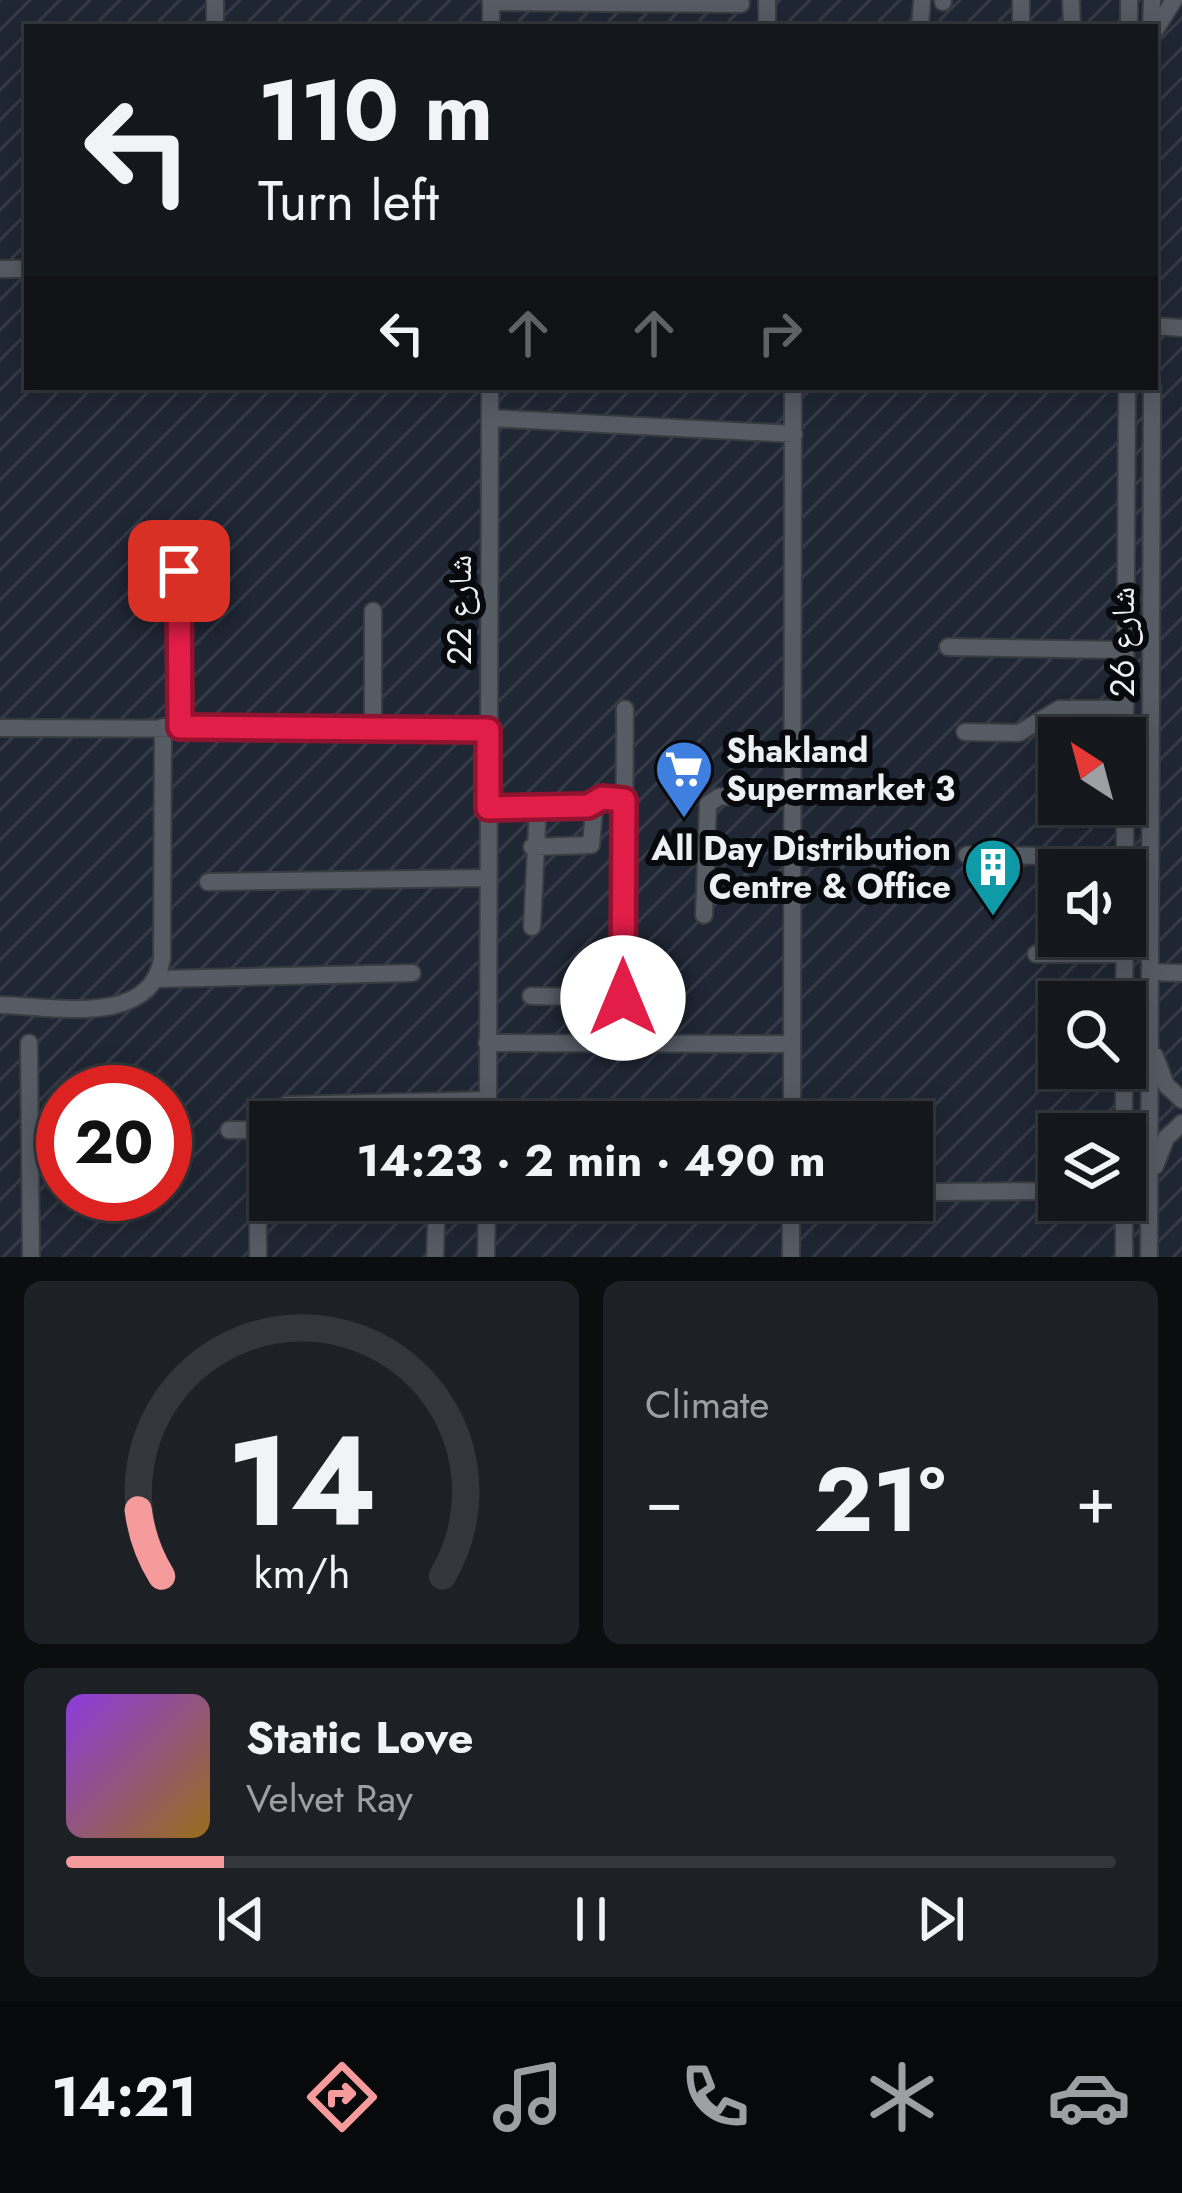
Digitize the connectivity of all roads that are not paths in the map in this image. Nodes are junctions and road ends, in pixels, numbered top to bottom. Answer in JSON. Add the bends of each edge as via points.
{"nodes":[{"id":1,"x":491,"y":1,"type":"edge"},
{"id":2,"x":609,"y":2,"type":"edge"},
{"id":3,"x":741,"y":4,"type":"dead end"},
{"id":4,"x":490,"y":390,"type":"edge"},
{"id":5,"x":794,"y":390,"type":"edge"},
{"id":6,"x":1127,"y":390,"type":"edge"},
{"id":7,"x":1152,"y":390,"type":"edge"},
{"id":8,"x":490,"y":418,"type":"junction"},
{"id":9,"x":794,"y":434,"type":"junction"},
{"id":10,"x":179,"y":571,"type":"dead end"},
{"id":11,"x":373,"y":611,"type":"dead end"},
{"id":12,"x":949,"y":647,"type":"dead end"},
{"id":13,"x":1125,"y":650,"type":"junction"},
{"id":14,"x":625,"y":709,"type":"dead end"},
{"id":15,"x":1125,"y":709,"type":"junction"},
{"id":16,"x":1125,"y":717,"type":"edge"},
{"id":17,"x":172,"y":727,"type":"junction"},
{"id":18,"x":0,"y":728,"type":"edge"},
{"id":19,"x":373,"y":729,"type":"junction"},
{"id":20,"x":488,"y":730,"type":"junction"},
{"id":21,"x":965,"y":732,"type":"dead end"},
{"id":22,"x":1146,"y":789,"type":"edge"},
{"id":23,"x":1151,"y":789,"type":"junction"},
{"id":24,"x":793,"y":792,"type":"junction"},
{"id":25,"x":624,"y":800,"type":"junction"},
{"id":26,"x":588,"y":806,"type":"junction"},
{"id":27,"x":538,"y":807,"type":"junction"},
{"id":28,"x":488,"y":808,"type":"junction"},
{"id":29,"x":532,"y":847,"type":"junction"},
{"id":30,"x":967,"y":855,"type":"dead end"},
{"id":31,"x":1038,"y":859,"type":"edge"},
{"id":32,"x":488,"y":878,"type":"junction"},
{"id":33,"x":208,"y":882,"type":"dead end"},
{"id":34,"x":704,"y":915,"type":"dead end"},
{"id":35,"x":532,"y":927,"type":"dead end"},
{"id":36,"x":412,"y":973,"type":"dead end"},
{"id":37,"x":1151,"y":973,"type":"junction"},
{"id":38,"x":1182,"y":973,"type":"edge"},
{"id":39,"x":157,"y":979,"type":"junction"},
{"id":40,"x":531,"y":996,"type":"dead end"},
{"id":41,"x":623,"y":998,"type":"junction"},
{"id":42,"x":646,"y":998,"type":"dead end"},
{"id":43,"x":0,"y":1005,"type":"edge"},
{"id":44,"x":1151,"y":1042,"type":"junction"},
{"id":45,"x":29,"y":1043,"type":"dead end"},
{"id":46,"x":487,"y":1043,"type":"junction"},
{"id":47,"x":623,"y":1044,"type":"junction"},
{"id":48,"x":792,"y":1044,"type":"junction"},
{"id":49,"x":488,"y":1100,"type":"joint"},
{"id":50,"x":1182,"y":1100,"type":"edge"},
{"id":51,"x":484,"y":1101,"type":"edge"},
{"id":52,"x":792,"y":1101,"type":"edge"},
{"id":53,"x":1182,"y":1123,"type":"edge"},
{"id":54,"x":229,"y":1130,"type":"dead end"},
{"id":55,"x":249,"y":1130,"type":"edge"},
{"id":56,"x":1150,"y":1184,"type":"junction"},
{"id":57,"x":1038,"y":1191,"type":"edge"},
{"id":58,"x":933,"y":1192,"type":"edge"},
{"id":59,"x":258,"y":1221,"type":"edge"},
{"id":60,"x":436,"y":1221,"type":"edge"},
{"id":61,"x":489,"y":1221,"type":"edge"},
{"id":62,"x":791,"y":1221,"type":"edge"},
{"id":63,"x":1124,"y":1221,"type":"edge"},
{"id":64,"x":491,"y":1254,"type":"edge"},
{"id":65,"x":31,"y":1257,"type":"edge"},
{"id":66,"x":258,"y":1257,"type":"edge"},
{"id":67,"x":435,"y":1257,"type":"edge"},
{"id":68,"x":791,"y":1257,"type":"edge"},
{"id":69,"x":1124,"y":1257,"type":"edge"},
{"id":70,"x":1149,"y":1257,"type":"edge"}],
"edges":[{"from":1,"to":2,"type":"street"},
{"from":2,"to":3,"type":"street"},
{"from":4,"to":8,"type":"street","name":"شارع 22"},
{"from":5,"to":9,"type":"street"},
{"from":6,"to":13,"type":"street","name":"شارع 26"},
{"from":7,"to":23,"type":"street","name":"شارع 26"},
{"from":8,"to":9,"type":"street"},
{"from":8,"to":20,"type":"street","name":"شارع 22"},
{"from":9,"to":24,"type":"street"},
{"from":10,"to":17,"type":"street"},
{"from":11,"to":19,"type":"street"},
{"from":12,"to":13,"type":"street"},
{"from":13,"to":15,"type":"street","name":"شارع 26"},
{"from":14,"to":25,"type":"street"},
{"from":15,"to":16,"type":"street","name":"شارع 26"},
{"from":15,"to":21,"type":"street","via":[[1059,709],[1019,733]]},
{"from":17,"to":18,"type":"street"},
{"from":17,"to":19,"type":"street"},
{"from":17,"to":39,"type":"street"},
{"from":19,"to":20,"type":"street"},
{"from":20,"to":28,"type":"street","name":"شارع 22"},
{"from":22,"to":23,"type":"street"},
{"from":23,"to":37,"type":"street","name":"شارع 26"},
{"from":24,"to":34,"type":"street","via":[[708,804]]},
{"from":24,"to":48,"type":"street"},
{"from":25,"to":26,"type":"street"},
{"from":25,"to":41,"type":"street"},
{"from":26,"to":27,"type":"street"},
{"from":26,"to":29,"type":"street","via":[[595,814],[591,845]]},
{"from":27,"to":28,"type":"street"},
{"from":27,"to":29,"type":"street"},
{"from":28,"to":32,"type":"street","name":"شارع 22"},
{"from":29,"to":35,"type":"street"},
{"from":30,"to":31,"type":"street"},
{"from":32,"to":33,"type":"street"},
{"from":32,"to":46,"type":"street","name":"شارع 22"},
{"from":36,"to":39,"type":"street"},
{"from":37,"to":38,"type":"street"},
{"from":37,"to":44,"type":"street","name":"شارع 26"},
{"from":39,"to":43,"type":"street","via":[[124,1005]]},
{"from":40,"to":41,"type":"street"},
{"from":41,"to":42,"type":"street"},
{"from":41,"to":47,"type":"street"},
{"from":44,"to":50,"type":"street","via":[[1162,1077]]},
{"from":44,"to":56,"type":"street","name":"شارع 26"},
{"from":45,"to":65,"type":"street"},
{"from":46,"to":47,"type":"street"},
{"from":46,"to":49,"type":"street","name":"شارع 22"},
{"from":47,"to":48,"type":"street"},
{"from":48,"to":52,"type":"street"},
{"from":49,"to":51,"type":"street"},
{"from":53,"to":56,"type":"street","via":[[1161,1147]]},
{"from":54,"to":55,"type":"street"},
{"from":56,"to":70,"type":"street","name":"شارع 26"},
{"from":57,"to":58,"type":"street"},
{"from":59,"to":66,"type":"street"},
{"from":60,"to":67,"type":"street"},
{"from":61,"to":64,"type":"street"},
{"from":62,"to":68,"type":"street"},
{"from":63,"to":69,"type":"street"}]}
